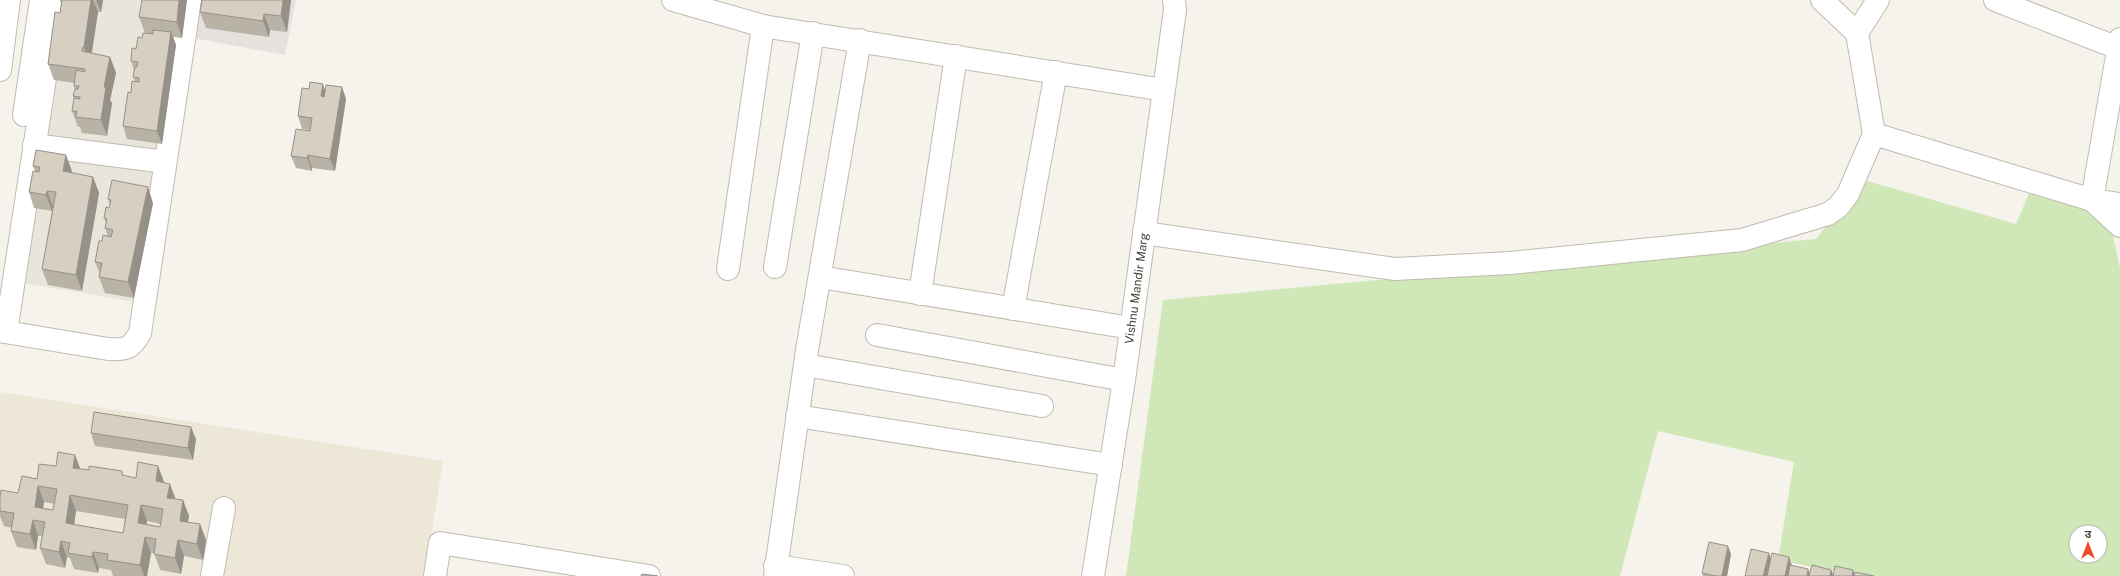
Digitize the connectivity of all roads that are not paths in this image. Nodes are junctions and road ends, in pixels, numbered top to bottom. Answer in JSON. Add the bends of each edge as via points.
{"nodes":[{"id":1,"x":9,"y":0,"type":"edge"},
{"id":2,"x":41,"y":0,"type":"edge"},
{"id":3,"x":57,"y":0,"type":"edge"},
{"id":4,"x":190,"y":0,"type":"edge"},
{"id":5,"x":673,"y":0,"type":"edge"},
{"id":6,"x":1174,"y":0,"type":"edge"},
{"id":7,"x":1822,"y":0,"type":"edge"},
{"id":8,"x":1878,"y":0,"type":"edge"},
{"id":9,"x":1995,"y":0,"type":"edge"},
{"id":10,"x":763,"y":26,"type":"junction"},
{"id":11,"x":814,"y":33,"type":"junction"},
{"id":12,"x":1857,"y":33,"type":"junction"},
{"id":13,"x":860,"y":40,"type":"junction"},
{"id":14,"x":2119,"y":44,"type":"edge"},
{"id":15,"x":956,"y":56,"type":"junction"},
{"id":16,"x":0,"y":70,"type":"edge"},
{"id":17,"x":1056,"y":72,"type":"junction"},
{"id":18,"x":1164,"y":90,"type":"junction"},
{"id":19,"x":1874,"y":134,"type":"junction"},
{"id":20,"x":34,"y":145,"type":"junction"},
{"id":21,"x":165,"y":162,"type":"junction"},
{"id":22,"x":2092,"y":200,"type":"junction"},
{"id":23,"x":2120,"y":204,"type":"edge"},
{"id":24,"x":2120,"y":226,"type":"edge"},
{"id":25,"x":1144,"y":233,"type":"junction"},
{"id":26,"x":775,"y":267,"type":"dead end"},
{"id":27,"x":728,"y":269,"type":"dead end"},
{"id":28,"x":0,"y":271,"type":"edge"},
{"id":29,"x":820,"y":276,"type":"junction"},
{"id":30,"x":920,"y":294,"type":"junction"},
{"id":31,"x":1013,"y":309,"type":"junction"},
{"id":32,"x":1131,"y":328,"type":"junction"},
{"id":33,"x":3,"y":331,"type":"edge"},
{"id":34,"x":877,"y":335,"type":"dead end"},
{"id":35,"x":805,"y":365,"type":"junction"},
{"id":36,"x":1124,"y":380,"type":"junction"},
{"id":37,"x":1042,"y":406,"type":"dead end"},
{"id":38,"x":797,"y":416,"type":"junction"},
{"id":39,"x":1111,"y":465,"type":"junction"},
{"id":40,"x":224,"y":508,"type":"dead end"},
{"id":41,"x":775,"y":571,"type":"edge"},
{"id":42,"x":640,"y":575,"type":"edge"},
{"id":43,"x":212,"y":576,"type":"edge"},
{"id":44,"x":434,"y":576,"type":"edge"},
{"id":45,"x":843,"y":576,"type":"edge"},
{"id":46,"x":1093,"y":576,"type":"edge"}],
"edges":[{"from":1,"to":16,"type":"street"},
{"from":2,"to":28,"type":"street"},
{"from":3,"to":20,"type":"street"},
{"from":4,"to":21,"type":"street"},
{"from":5,"to":10,"type":"street"},
{"from":6,"to":18,"type":"street","name":"Vishnu Mandir Marg","via":[[1175,10]]},
{"from":7,"to":12,"type":"street"},
{"from":8,"to":12,"type":"street"},
{"from":9,"to":14,"type":"street"},
{"from":10,"to":11,"type":"street"},
{"from":10,"to":27,"type":"street"},
{"from":11,"to":13,"type":"street"},
{"from":11,"to":26,"type":"street"},
{"from":12,"to":19,"type":"street"},
{"from":13,"to":15,"type":"street"},
{"from":13,"to":29,"type":"street"},
{"from":14,"to":22,"type":"street"},
{"from":15,"to":17,"type":"street"},
{"from":15,"to":30,"type":"street"},
{"from":17,"to":18,"type":"street"},
{"from":17,"to":31,"type":"street"},
{"from":18,"to":25,"type":"street","name":"Vishnu Mandir Marg"},
{"from":19,"to":22,"type":"street"},
{"from":19,"to":25,"type":"street","via":[[1848,194],[1838,207],[1828,214],[1742,240],[1510,263],[1395,268]]},
{"from":20,"to":21,"type":"street"},
{"from":20,"to":33,"type":"street"},
{"from":21,"to":33,"type":"street","via":[[140,333],[133,345],[122,350],[108,349]]},
{"from":22,"to":23,"type":"street"},
{"from":22,"to":24,"type":"street"},
{"from":25,"to":32,"type":"street","name":"Vishnu Mandir Marg"},
{"from":29,"to":30,"type":"street"},
{"from":29,"to":35,"type":"street"},
{"from":30,"to":31,"type":"street"},
{"from":31,"to":32,"type":"street"},
{"from":32,"to":36,"type":"street","name":"Vishnu Mandir Marg"},
{"from":34,"to":36,"type":"street"},
{"from":35,"to":37,"type":"street"},
{"from":35,"to":38,"type":"street"},
{"from":36,"to":39,"type":"street","name":"Vishnu Mandir Marg"},
{"from":38,"to":39,"type":"street"},
{"from":38,"to":41,"type":"street"},
{"from":39,"to":46,"type":"street","name":"Vishnu Mandir Marg"},
{"from":40,"to":43,"type":"street"},
{"from":41,"to":45,"type":"street"},
{"from":42,"to":44,"type":"street","via":[[440,543]]}]}
